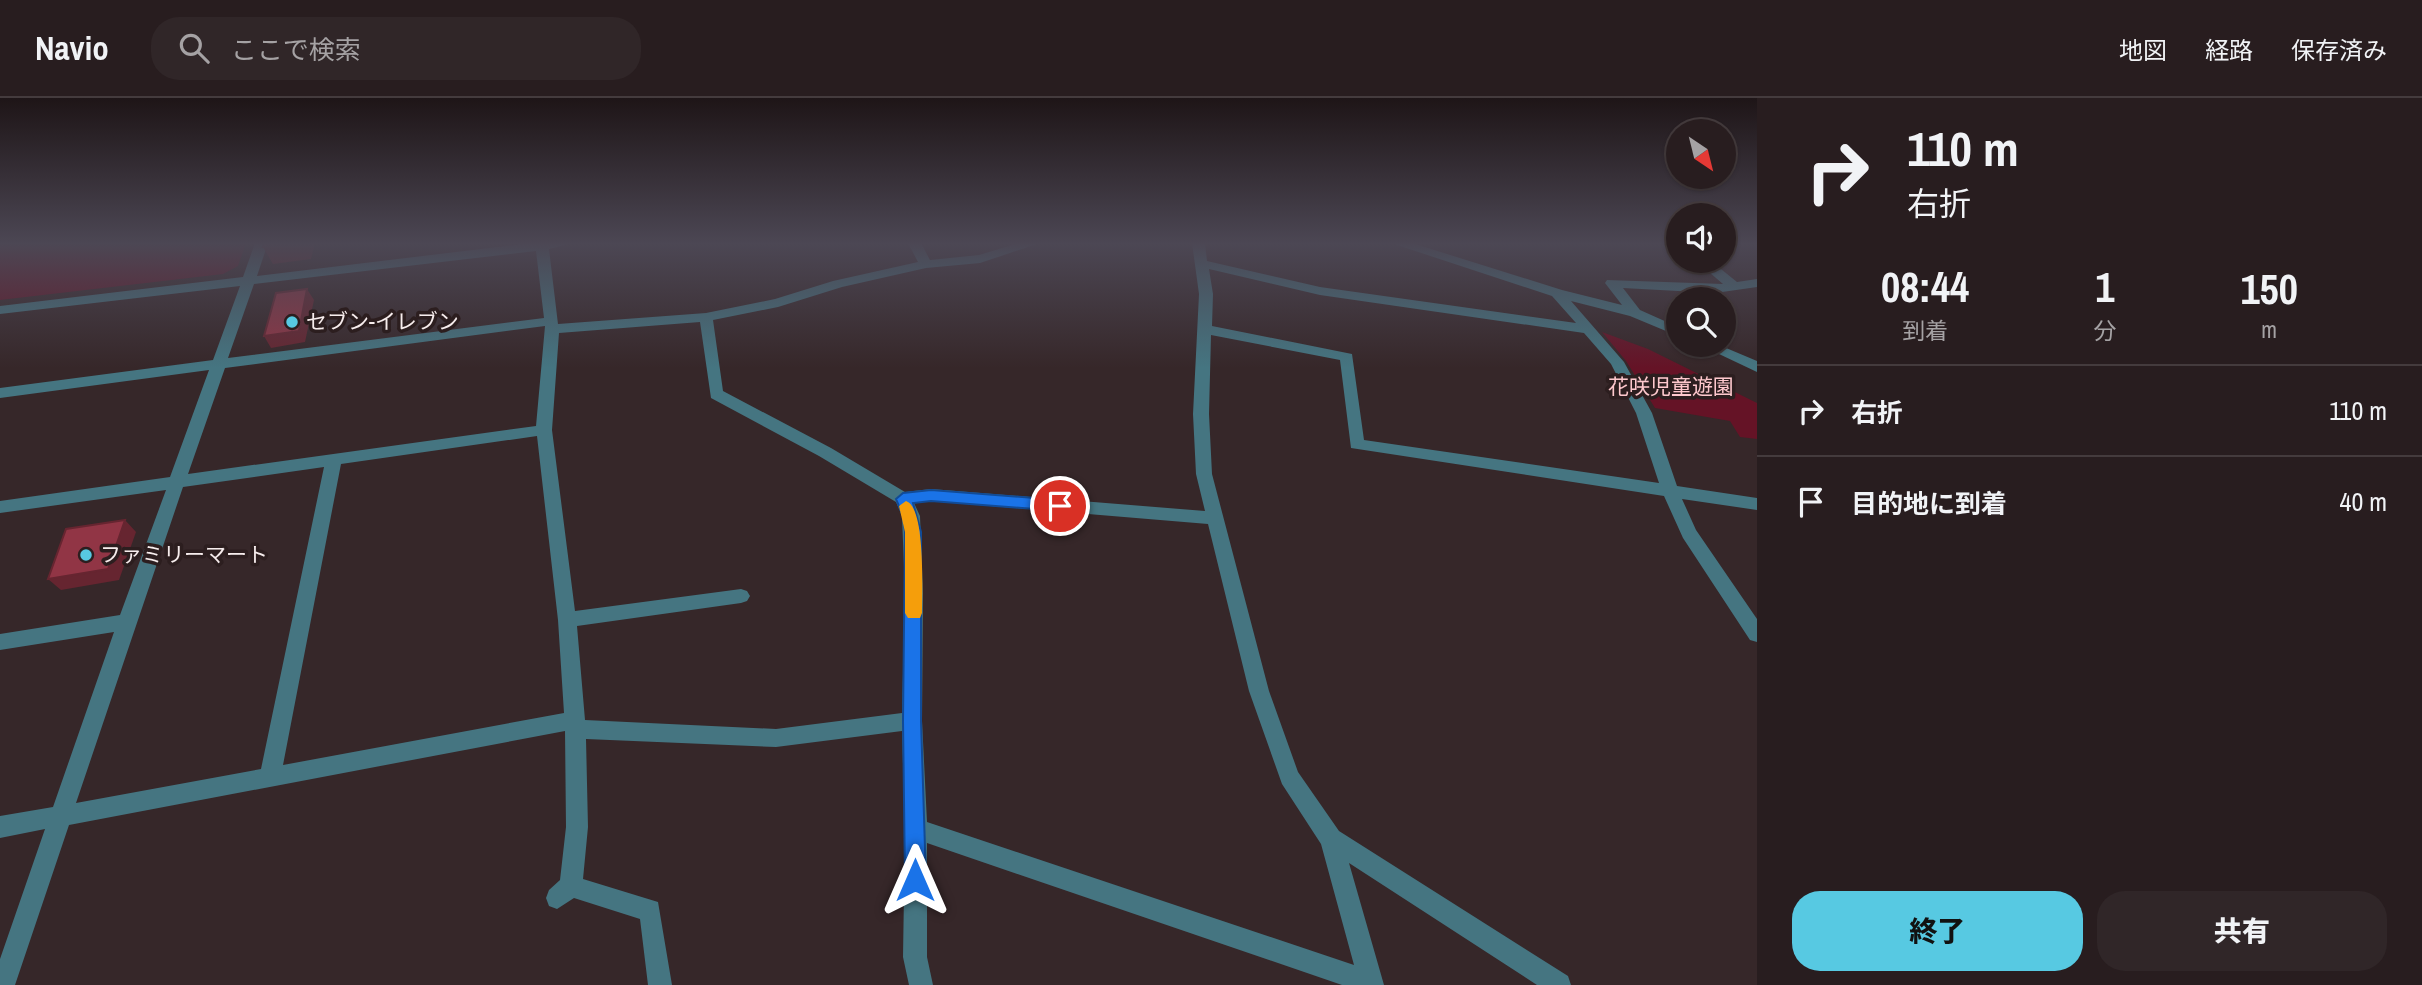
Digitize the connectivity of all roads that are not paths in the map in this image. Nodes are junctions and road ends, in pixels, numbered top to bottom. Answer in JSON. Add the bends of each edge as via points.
{"nodes":[{"id":1,"x":220,"y":284,"type":"edge"},
{"id":2,"x":248,"y":284,"type":"edge"},
{"id":3,"x":547,"y":284,"type":"edge"},
{"id":4,"x":837,"y":284,"type":"edge"},
{"id":5,"x":1205,"y":284,"type":"edge"},
{"id":6,"x":1291,"y":284,"type":"edge"},
{"id":7,"x":1529,"y":284,"type":"edge"},
{"id":8,"x":1613,"y":284,"type":"edge"},
{"id":9,"x":1647,"y":284,"type":"edge"},
{"id":10,"x":1751,"y":284,"type":"edge"},
{"id":11,"x":1711,"y":287,"type":"edge"},
{"id":12,"x":1736,"y":288,"type":"edge"},
{"id":13,"x":1557,"y":293,"type":"junction"},
{"id":14,"x":0,"y":310,"type":"edge"},
{"id":15,"x":1635,"y":313,"type":"junction"},
{"id":16,"x":706,"y":317,"type":"junction"},
{"id":17,"x":552,"y":325,"type":"junction"},
{"id":18,"x":1666,"y":327,"type":"edge"},
{"id":19,"x":1205,"y":329,"type":"junction"},
{"id":20,"x":1591,"y":330,"type":"junction"},
{"id":21,"x":1734,"y":357,"type":"edge"},
{"id":22,"x":219,"y":365,"type":"junction"},
{"id":23,"x":1757,"y":367,"type":"edge"},
{"id":24,"x":0,"y":393,"type":"edge"},
{"id":25,"x":544,"y":430,"type":"junction"},
{"id":26,"x":334,"y":460,"type":"junction"},
{"id":27,"x":177,"y":482,"type":"junction"},
{"id":28,"x":1670,"y":491,"type":"junction"},
{"id":29,"x":903,"y":499,"type":"junction"},
{"id":30,"x":1757,"y":503,"type":"edge"},
{"id":31,"x":0,"y":506,"type":"edge"},
{"id":32,"x":1215,"y":518,"type":"junction"},
{"id":33,"x":741,"y":596,"type":"dead end"},
{"id":34,"x":567,"y":620,"type":"junction"},
{"id":35,"x":127,"y":622,"type":"junction"},
{"id":36,"x":1757,"y":634,"type":"edge"},
{"id":37,"x":0,"y":642,"type":"edge"},
{"id":38,"x":912,"y":721,"type":"junction"},
{"id":39,"x":575,"y":724,"type":"junction"},
{"id":40,"x":271,"y":778,"type":"junction"},
{"id":41,"x":60,"y":816,"type":"junction"},
{"id":42,"x":0,"y":827,"type":"edge"},
{"id":43,"x":916,"y":829,"type":"junction"},
{"id":44,"x":1331,"y":839,"type":"junction"},
{"id":45,"x":1372,"y":984,"type":"edge"},
{"id":46,"x":3,"y":985,"type":"edge"},
{"id":47,"x":660,"y":985,"type":"edge"},
{"id":48,"x":921,"y":985,"type":"edge"},
{"id":49,"x":1559,"y":985,"type":"edge"}],
"edges":[{"from":1,"to":14,"type":"street"},
{"from":2,"to":22,"type":"street"},
{"from":3,"to":17,"type":"street"},
{"from":4,"to":16,"type":"street","via":[[778,303]]},
{"from":5,"to":19,"type":"street"},
{"from":6,"to":20,"type":"street"},
{"from":7,"to":13,"type":"street"},
{"from":8,"to":15,"type":"street"},
{"from":9,"to":11,"type":"street"},
{"from":10,"to":12,"type":"street"},
{"from":13,"to":15,"type":"street"},
{"from":13,"to":20,"type":"street"},
{"from":15,"to":18,"type":"street"},
{"from":16,"to":17,"type":"street"},
{"from":16,"to":29,"type":"street","via":[[716,394]]},
{"from":17,"to":22,"type":"street"},
{"from":17,"to":25,"type":"street"},
{"from":19,"to":28,"type":"street","via":[[1347,357],[1357,444]]},
{"from":19,"to":32,"type":"street","via":[[1204,474]]},
{"from":20,"to":28,"type":"street","via":[[1616,362],[1644,413]]},
{"from":21,"to":23,"type":"street"},
{"from":22,"to":24,"type":"street"},
{"from":22,"to":27,"type":"street"},
{"from":25,"to":26,"type":"street"},
{"from":25,"to":34,"type":"street"},
{"from":26,"to":27,"type":"street"},
{"from":26,"to":40,"type":"street"},
{"from":27,"to":31,"type":"street"},
{"from":27,"to":35,"type":"street"},
{"from":28,"to":30,"type":"street"},
{"from":28,"to":36,"type":"street","via":[[1689,533]]},
{"from":29,"to":32,"type":"street","via":[[931,495]]},
{"from":29,"to":38,"type":"street","via":[[913,532]]},
{"from":32,"to":44,"type":"street","via":[[1259,691],[1289,777]]},
{"from":33,"to":34,"type":"street"},
{"from":34,"to":39,"type":"street"},
{"from":35,"to":37,"type":"street"},
{"from":35,"to":41,"type":"street"},
{"from":38,"to":39,"type":"street","via":[[776,738]]},
{"from":38,"to":43,"type":"street"},
{"from":39,"to":40,"type":"street"},
{"from":39,"to":47,"type":"street","via":[[577,828],[564,892],[650,910]]},
{"from":40,"to":41,"type":"street"},
{"from":41,"to":42,"type":"street"},
{"from":41,"to":46,"type":"street"},
{"from":43,"to":45,"type":"street"},
{"from":43,"to":48,"type":"street","via":[[915,957]]},
{"from":44,"to":45,"type":"street"},
{"from":44,"to":49,"type":"street"}]}
